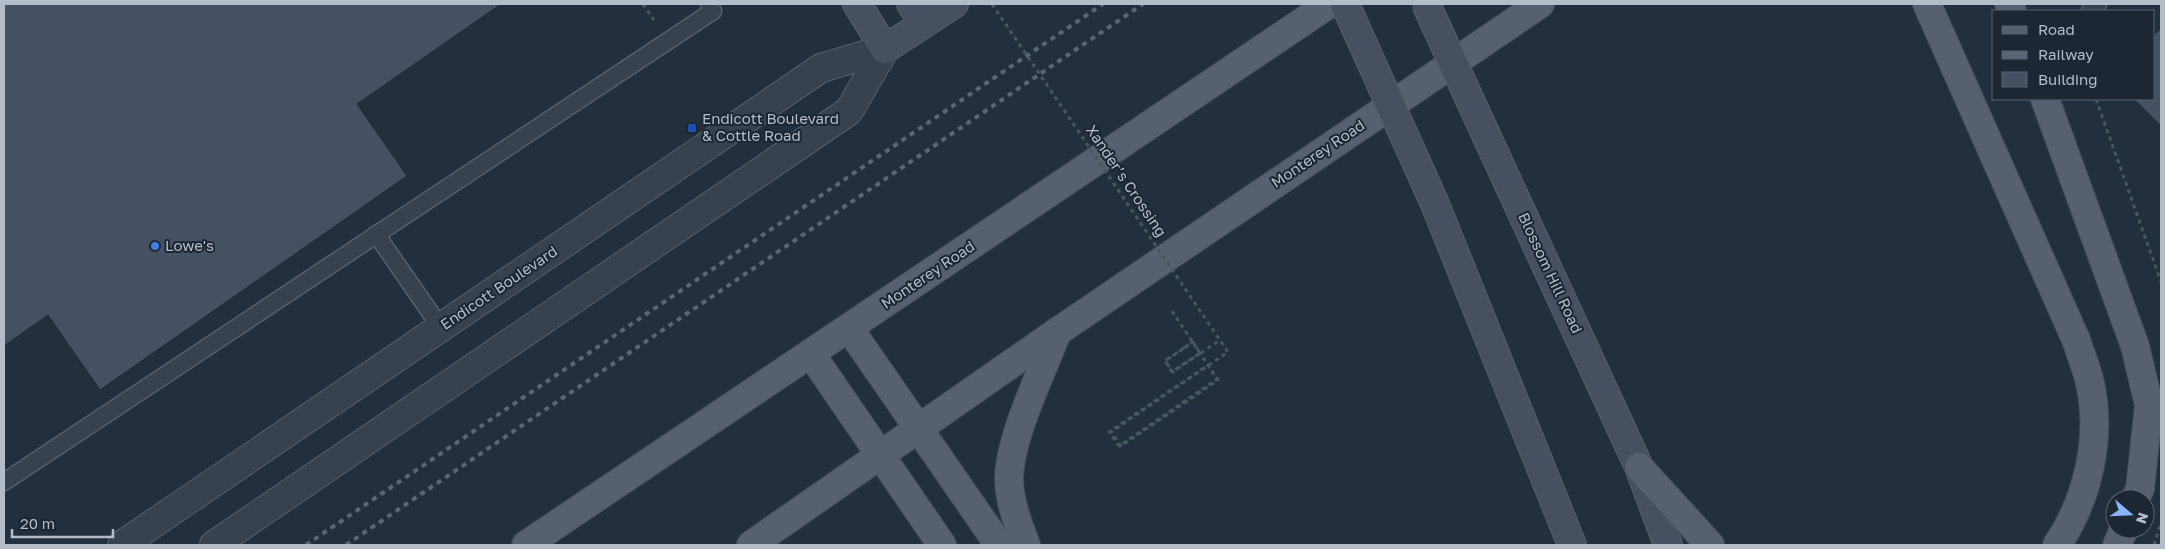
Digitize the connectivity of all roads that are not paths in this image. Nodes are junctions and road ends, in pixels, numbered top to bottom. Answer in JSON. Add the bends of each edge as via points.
{"nodes":[{"id":1,"x":709,"y":4,"type":"edge"},
{"id":2,"x":857,"y":4,"type":"edge"},
{"id":3,"x":954,"y":4,"type":"edge"},
{"id":4,"x":1329,"y":4,"type":"edge"},
{"id":5,"x":1345,"y":4,"type":"edge"},
{"id":6,"x":1426,"y":4,"type":"edge"},
{"id":7,"x":1540,"y":4,"type":"edge"},
{"id":8,"x":1927,"y":4,"type":"edge"},
{"id":9,"x":918,"y":14,"type":"edge"},
{"id":10,"x":885,"y":50,"type":"junction"},
{"id":11,"x":2046,"y":100,"type":"edge"},
{"id":12,"x":376,"y":234,"type":"junction"},
{"id":13,"x":441,"y":328,"type":"junction"},
{"id":14,"x":849,"y":328,"type":"junction"},
{"id":15,"x":1057,"y":332,"type":"junction"},
{"id":16,"x":810,"y":354,"type":"junction"},
{"id":17,"x":919,"y":429,"type":"junction"},
{"id":18,"x":880,"y":455,"type":"junction"},
{"id":19,"x":1639,"y":468,"type":"junction"},
{"id":20,"x":4,"y":482,"type":"edge"},
{"id":21,"x":2140,"y":489,"type":"edge"},
{"id":22,"x":122,"y":545,"type":"edge"},
{"id":23,"x":214,"y":545,"type":"edge"},
{"id":24,"x":526,"y":545,"type":"edge"},
{"id":25,"x":751,"y":545,"type":"edge"},
{"id":26,"x":942,"y":545,"type":"edge"},
{"id":27,"x":1000,"y":545,"type":"edge"},
{"id":28,"x":1026,"y":545,"type":"edge"},
{"id":29,"x":1572,"y":545,"type":"edge"},
{"id":30,"x":1668,"y":545,"type":"edge"},
{"id":31,"x":1710,"y":545,"type":"edge"},
{"id":32,"x":2056,"y":545,"type":"edge"}],
"edges":[{"from":1,"to":12,"type":"lane","via":[[713,11]]},
{"from":2,"to":10,"type":"main road"},
{"from":3,"to":9,"type":"main road","name":"Endicott Boulevard"},
{"from":4,"to":14,"type":"main road","name":"Monterey Road"},
{"from":5,"to":29,"type":"main road","bridge":true,"via":[[1435,204]]},
{"from":6,"to":19,"type":"main road","name":"Blossom Hill Road","bridge":true},
{"from":7,"to":15,"type":"main road","name":"Monterey Road"},
{"from":8,"to":32,"type":"main road","via":[[2077,342],[2090,383],[2095,420],[2091,458],[2082,494],[2067,530]]},
{"from":9,"to":10,"type":"main road","name":"Endicott Boulevard"},
{"from":10,"to":13,"type":"street","name":"Endicott Boulevard","via":[[822,68]]},
{"from":10,"to":23,"type":"street","name":"Endicott Boulevard","via":[[849,111]]},
{"from":11,"to":21,"type":"main road","via":[[2135,346],[2149,405]]},
{"from":12,"to":13,"type":"lane"},
{"from":12,"to":20,"type":"lane"},
{"from":13,"to":22,"type":"street","name":"Endicott Boulevard"},
{"from":14,"to":16,"type":"main road","name":"Monterey Road"},
{"from":14,"to":17,"type":"main road"},
{"from":15,"to":17,"type":"main road","name":"Monterey Road"},
{"from":15,"to":28,"type":"main road","via":[[1012,453],[1009,479],[1014,510]]},
{"from":16,"to":18,"type":"main road"},
{"from":16,"to":24,"type":"main road","name":"Monterey Road"},
{"from":17,"to":18,"type":"main road","name":"Monterey Road"},
{"from":17,"to":27,"type":"main road"},
{"from":18,"to":25,"type":"main road","name":"Monterey Road"},
{"from":18,"to":26,"type":"main road"},
{"from":19,"to":30,"type":"main road","name":"Blossom Hill Road"},
{"from":19,"to":31,"type":"main road"}]}
